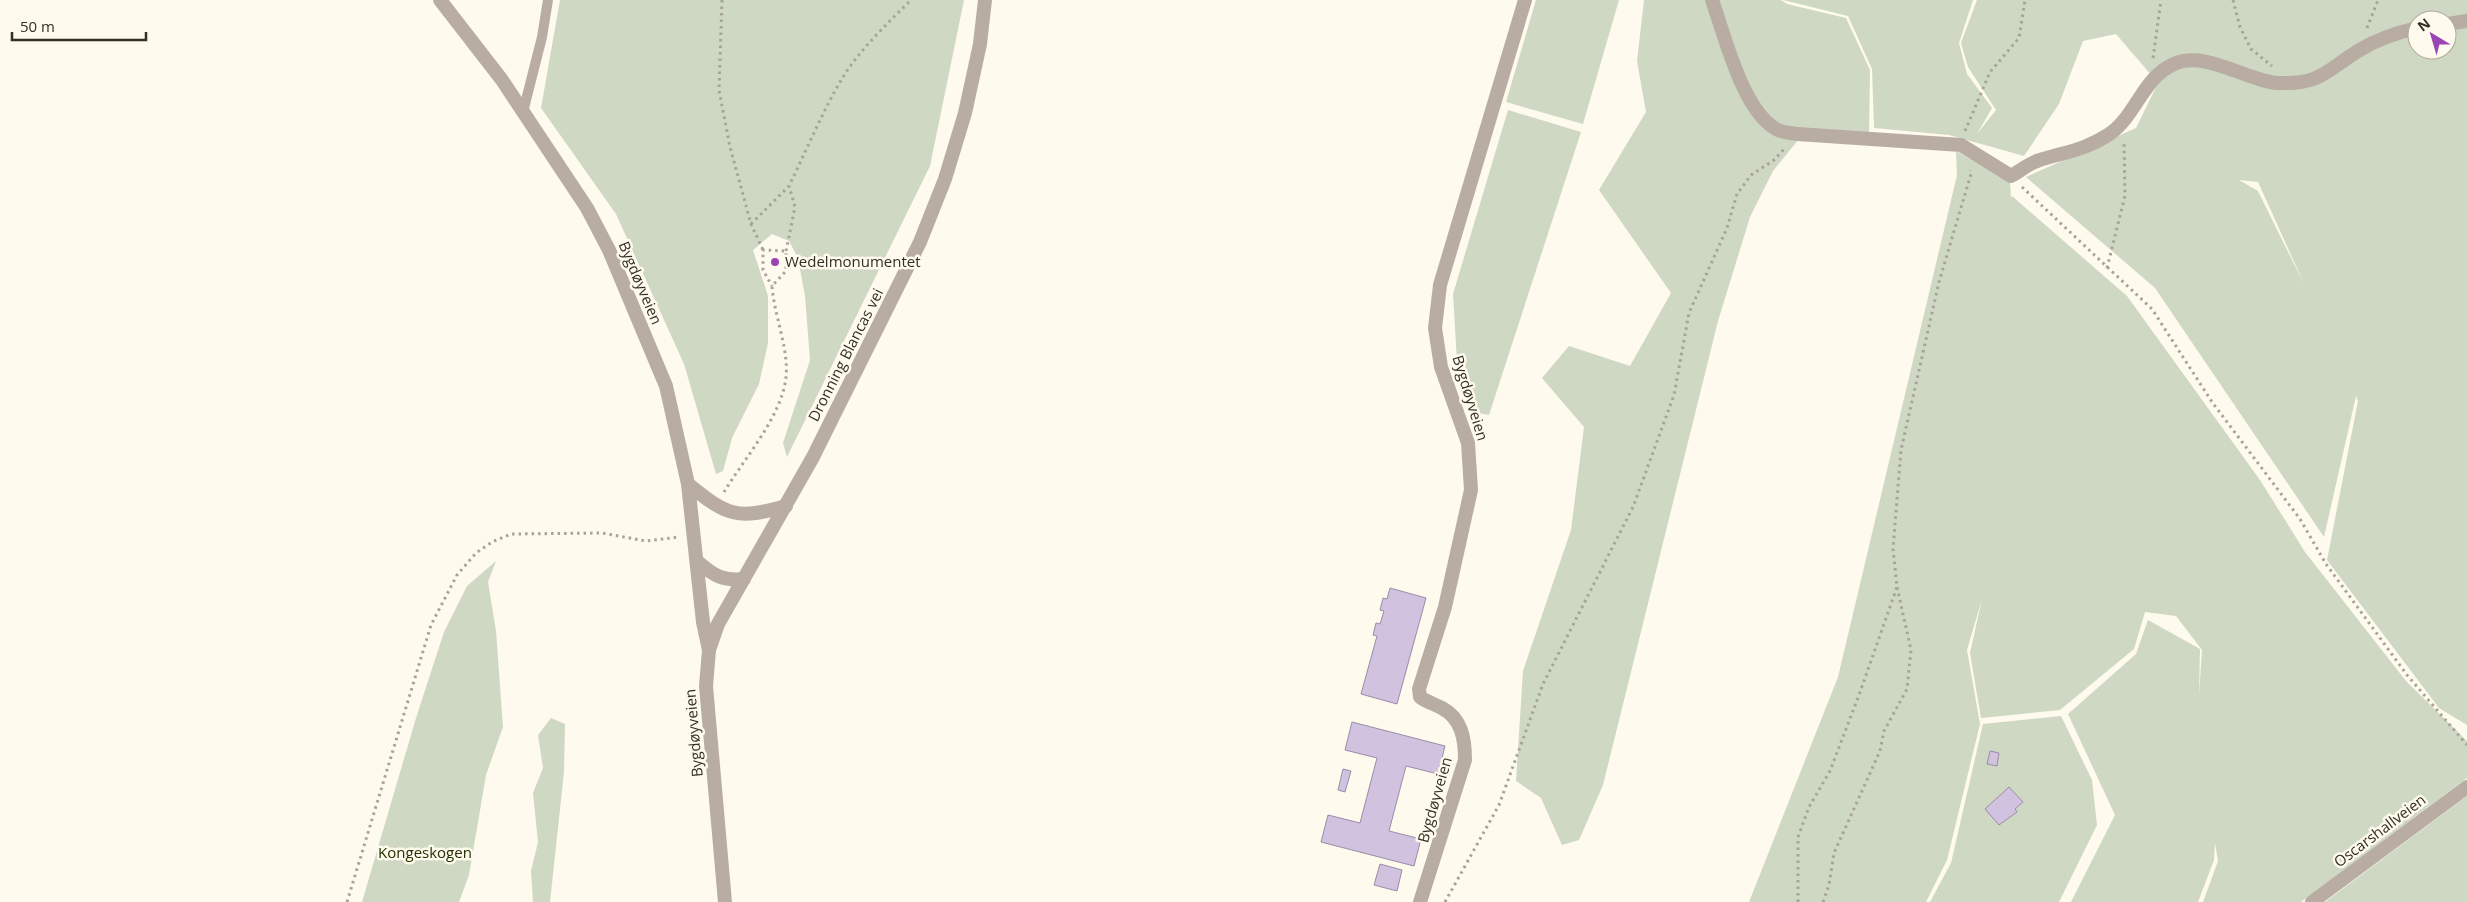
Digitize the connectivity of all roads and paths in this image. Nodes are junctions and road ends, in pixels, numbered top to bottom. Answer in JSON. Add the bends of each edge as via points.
{"nodes":[{"id":1,"x":440,"y":0,"type":"edge"},
{"id":2,"x":548,"y":0,"type":"edge"},
{"id":3,"x":722,"y":0,"type":"edge"},
{"id":4,"x":911,"y":0,"type":"edge"},
{"id":5,"x":985,"y":0,"type":"edge"},
{"id":6,"x":1525,"y":0,"type":"edge"},
{"id":7,"x":1712,"y":0,"type":"edge"},
{"id":8,"x":2025,"y":0,"type":"edge"},
{"id":9,"x":2161,"y":0,"type":"edge"},
{"id":10,"x":2233,"y":0,"type":"edge"},
{"id":11,"x":2378,"y":0,"type":"edge"},
{"id":12,"x":2407,"y":30,"type":"edge"},
{"id":13,"x":2358,"y":51,"type":"junction"},
{"id":14,"x":2150,"y":82,"type":"junction"},
{"id":15,"x":2292,"y":83,"type":"junction"},
{"id":16,"x":523,"y":112,"type":"junction"},
{"id":17,"x":1797,"y":134,"type":"junction"},
{"id":18,"x":2126,"y":136,"type":"dead end"},
{"id":19,"x":1961,"y":145,"type":"junction"},
{"id":20,"x":789,"y":186,"type":"junction"},
{"id":21,"x":2024,"y":189,"type":"dead end"},
{"id":22,"x":751,"y":224,"type":"junction"},
{"id":23,"x":763,"y":250,"type":"junction"},
{"id":24,"x":786,"y":251,"type":"junction"},
{"id":25,"x":2107,"y":268,"type":"junction"},
{"id":26,"x":772,"y":286,"type":"junction"},
{"id":27,"x":688,"y":484,"type":"junction"},
{"id":28,"x":721,"y":497,"type":"dead end"},
{"id":29,"x":786,"y":506,"type":"junction"},
{"id":30,"x":695,"y":535,"type":"junction"},
{"id":31,"x":698,"y":562,"type":"junction"},
{"id":32,"x":744,"y":578,"type":"junction"},
{"id":33,"x":1897,"y":587,"type":"junction"},
{"id":34,"x":709,"y":650,"type":"junction"},
{"id":35,"x":2467,"y":745,"type":"edge"},
{"id":36,"x":2467,"y":787,"type":"edge"},
{"id":37,"x":347,"y":902,"type":"edge"},
{"id":38,"x":725,"y":902,"type":"edge"},
{"id":39,"x":1420,"y":902,"type":"edge"},
{"id":40,"x":1445,"y":902,"type":"edge"},
{"id":41,"x":1798,"y":902,"type":"edge"},
{"id":42,"x":1823,"y":902,"type":"edge"},
{"id":43,"x":2312,"y":902,"type":"edge"}],
"edges":[{"from":1,"to":16,"type":"street","name":"Bygdøyveien"},
{"from":2,"to":16,"type":"lane"},
{"from":3,"to":22,"type":"path","via":[[719,90]]},
{"from":4,"to":20,"type":"path","via":[[865,48],[841,81]]},
{"from":5,"to":29,"type":"street","name":"Dronning Blancas vei","via":[[980,44],[965,114],[933,211],[905,273]]},
{"from":6,"to":39,"type":"street","name":"Bygdøyveien","via":[[1440,285],[1436,328],[1441,366],[1468,443],[1471,490],[1445,607],[1419,689],[1420,697],[1443,709],[1459,725],[1465,760]]},
{"from":7,"to":17,"type":"street","via":[[1743,88],[1762,118],[1779,131]]},
{"from":8,"to":19,"type":"path","via":[[2019,38],[1990,72]]},
{"from":9,"to":14,"type":"path"},
{"from":10,"to":15,"type":"path","via":[[2240,27],[2251,49]]},
{"from":11,"to":13,"type":"path"},
{"from":12,"to":13,"type":"street","via":[[2389,34]]},
{"from":13,"to":15,"type":"street","via":[[2314,80]]},
{"from":14,"to":15,"type":"street","via":[[2174,64],[2192,60],[2277,83]]},
{"from":14,"to":19,"type":"street","via":[[2123,124],[2107,135],[2075,152],[2036,161],[2011,176]]},
{"from":16,"to":27,"type":"street","name":"Bygdøyveien","via":[[587,208],[609,250],[666,386]]},
{"from":17,"to":19,"type":"street"},
{"from":17,"to":40,"type":"path","via":[[1774,160],[1751,175],[1737,194],[1727,228],[1689,313],[1674,396],[1633,507],[1543,684],[1503,794]]},
{"from":18,"to":25,"type":"path","via":[[2125,196]]},
{"from":19,"to":33,"type":"path","via":[[1972,174],[1939,282],[1901,450],[1893,549]]},
{"from":20,"to":22,"type":"path"},
{"from":20,"to":24,"type":"path","via":[[795,207]]},
{"from":21,"to":25,"type":"path"},
{"from":22,"to":23,"type":"path"},
{"from":23,"to":24,"type":"path"},
{"from":23,"to":26,"type":"path","via":[[763,270]]},
{"from":24,"to":26,"type":"path","via":[[786,271]]},
{"from":25,"to":35,"type":"path","via":[[2152,309],[2212,402],[2300,519],[2326,564],[2407,675]]},
{"from":26,"to":28,"type":"path","via":[[773,306],[785,354],[786,377],[769,424]]},
{"from":27,"to":29,"type":"street","via":[[730,512],[753,515]]},
{"from":27,"to":30,"type":"street","name":"Bygdøyveien"},
{"from":29,"to":32,"type":"street","name":"Dronning Blancas vei"},
{"from":30,"to":31,"type":"street","name":"Bygdøyveien"},
{"from":30,"to":37,"type":"path","via":[[646,541],[602,533],[510,534],[476,553],[457,575],[430,625]]},
{"from":31,"to":32,"type":"street","via":[[719,578]]},
{"from":31,"to":34,"type":"street","name":"Bygdøyveien"},
{"from":32,"to":34,"type":"street","name":"Dronning Blancas vei","via":[[718,624]]},
{"from":33,"to":41,"type":"path","via":[[1830,771],[1809,807],[1798,836]]},
{"from":33,"to":42,"type":"path","via":[[1911,650],[1907,689],[1884,730],[1880,751],[1834,853]]},
{"from":34,"to":38,"type":"street","name":"Bygdøyveien","via":[[706,686]]},
{"from":36,"to":43,"type":"street","name":"Oscarshallveien"}]}
